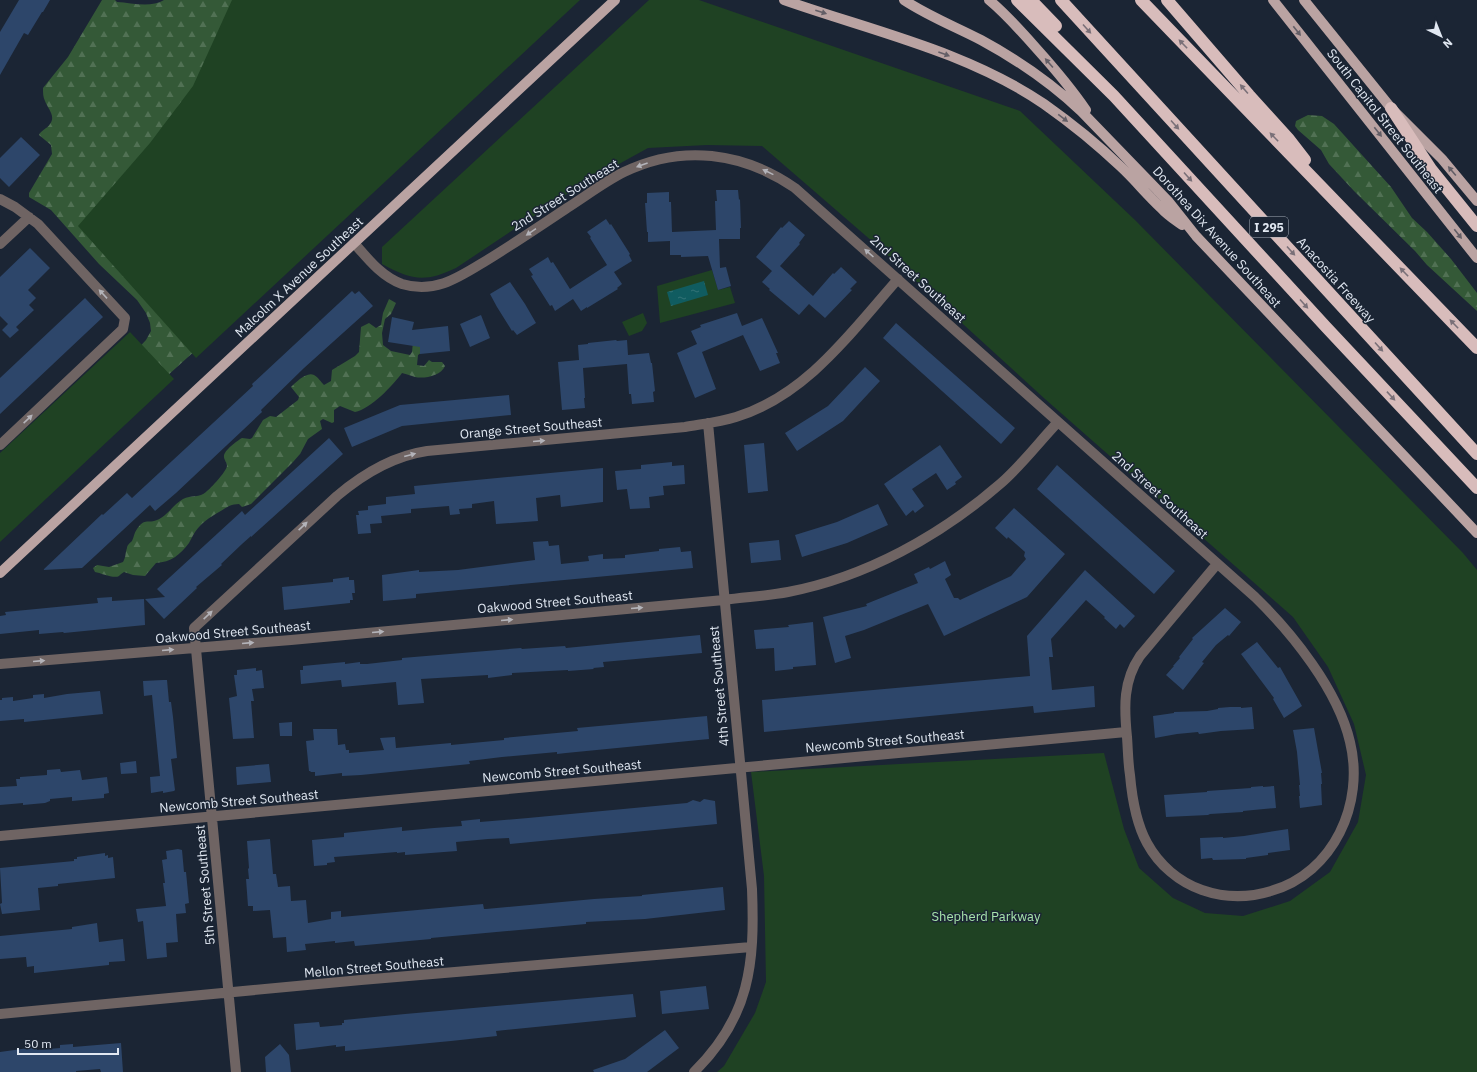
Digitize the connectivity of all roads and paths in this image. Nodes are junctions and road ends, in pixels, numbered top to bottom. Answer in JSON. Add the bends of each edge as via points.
{"nodes":[{"id":1,"x":615,"y":0,"type":"edge"},
{"id":2,"x":784,"y":0,"type":"edge"},
{"id":3,"x":904,"y":0,"type":"edge"},
{"id":4,"x":988,"y":0,"type":"edge"},
{"id":5,"x":1017,"y":0,"type":"edge"},
{"id":6,"x":1031,"y":0,"type":"edge"},
{"id":7,"x":1061,"y":0,"type":"edge"},
{"id":8,"x":1141,"y":0,"type":"edge"},
{"id":9,"x":1167,"y":0,"type":"edge"},
{"id":10,"x":1273,"y":0,"type":"edge"},
{"id":11,"x":1304,"y":0,"type":"edge"},
{"id":12,"x":1114,"y":96,"type":"junction"},
{"id":13,"x":1390,"y":108,"type":"junction"},
{"id":14,"x":1098,"y":128,"type":"junction"},
{"id":15,"x":1330,"y":195,"type":"junction"},
{"id":16,"x":0,"y":199,"type":"edge"},
{"id":17,"x":1477,"y":201,"type":"edge"},
{"id":18,"x":29,"y":217,"type":"junction"},
{"id":19,"x":1477,"y":226,"type":"edge"},
{"id":20,"x":1196,"y":236,"type":"junction"},
{"id":21,"x":354,"y":243,"type":"junction"},
{"id":22,"x":0,"y":244,"type":"edge"},
{"id":23,"x":1477,"y":258,"type":"edge"},
{"id":24,"x":898,"y":279,"type":"junction"},
{"id":25,"x":1477,"y":348,"type":"edge"},
{"id":26,"x":1058,"y":422,"type":"junction"},
{"id":27,"x":708,"y":423,"type":"junction"},
{"id":28,"x":0,"y":445,"type":"edge"},
{"id":29,"x":1477,"y":454,"type":"edge"},
{"id":30,"x":1477,"y":488,"type":"edge"},
{"id":31,"x":1477,"y":533,"type":"edge"},
{"id":32,"x":1217,"y":564,"type":"junction"},
{"id":33,"x":0,"y":573,"type":"edge"},
{"id":34,"x":724,"y":600,"type":"junction"},
{"id":35,"x":195,"y":648,"type":"junction"},
{"id":36,"x":0,"y":664,"type":"edge"},
{"id":37,"x":1126,"y":732,"type":"junction"},
{"id":38,"x":739,"y":768,"type":"junction"},
{"id":39,"x":212,"y":816,"type":"junction"},
{"id":40,"x":0,"y":836,"type":"edge"},
{"id":41,"x":751,"y":947,"type":"junction"},
{"id":42,"x":228,"y":994,"type":"junction"},
{"id":43,"x":0,"y":1014,"type":"edge"},
{"id":44,"x":236,"y":1072,"type":"edge"},
{"id":45,"x":694,"y":1072,"type":"edge"}],
"edges":[{"from":1,"to":21,"type":"main road","name":"Malcolm X Avenue Southeast"},
{"from":2,"to":20,"type":"main road","one_way":true,"via":[[956,58],[1017,87],[1082,132],[1162,209]]},
{"from":3,"to":14,"type":"main road","name":"Dorothea Dix Avenue Southeast","via":[[1024,65],[1067,98]]},
{"from":14,"to":4,"type":"main road","one_way":true,"via":[[1071,88],[1014,24]]},
{"from":5,"to":12,"type":"highway"},
{"from":6,"to":12,"type":"highway","via":[[1086,59]]},
{"from":7,"to":29,"type":"highway","name":"Anacostia Freeway","number":"I 295","one_way":true},
{"from":15,"to":8,"type":"highway","one_way":true},
{"from":15,"to":9,"type":"highway","one_way":true,"via":[[1288,138]]},
{"from":10,"to":23,"type":"main road","name":"South Capitol Street Southeast","one_way":true},
{"from":11,"to":13,"type":"main road"},
{"from":12,"to":30,"type":"highway","one_way":true},
{"from":17,"to":13,"type":"main road","one_way":true,"via":[[1442,159]]},
{"from":13,"to":19,"type":"highway","via":[[1431,169]]},
{"from":14,"to":20,"type":"main road","name":"Dorothea Dix Avenue Southeast","via":[[1169,202]]},
{"from":25,"to":15,"type":"highway","one_way":true},
{"from":16,"to":18,"type":"street"},
{"from":18,"to":22,"type":"street"},
{"from":28,"to":18,"type":"street","one_way":true,"via":[[123,329],[125,318]]},
{"from":20,"to":31,"type":"main road","name":"Dorothea Dix Avenue Southeast"},
{"from":24,"to":21,"type":"street","name":"2nd Street Southeast","one_way":true,"via":[[788,183],[744,162],[706,155],[664,158],[623,172],[457,279],[439,285],[421,287],[394,280],[379,270]]},
{"from":21,"to":33,"type":"main road","name":"Malcolm X Avenue Southeast"},
{"from":24,"to":26,"type":"street","name":"2nd Street Southeast"},
{"from":24,"to":27,"type":"street","name":"Orange Street Southeast","via":[[826,360],[800,384],[753,411]]},
{"from":26,"to":32,"type":"street","name":"2nd Street Southeast"},
{"from":26,"to":34,"type":"street","name":"Oakwood Street Southeast","via":[[1001,484],[930,536],[859,571],[816,586]]},
{"from":27,"to":34,"type":"street","name":"4th Street Southeast"},
{"from":35,"to":27,"type":"street","name":"Orange Street Southeast","one_way":true,"via":[[194,628],[344,489],[390,461],[432,450]]},
{"from":32,"to":37,"type":"street","via":[[1134,666],[1125,693]]},
{"from":32,"to":37,"type":"street","name":"2nd Street Southeast","via":[[1270,612],[1293,638],[1333,698],[1343,720],[1353,756],[1354,774],[1347,816],[1336,840],[1320,861],[1300,878],[1276,890],[1250,896],[1223,896],[1197,888],[1163,865],[1141,830],[1132,794]]},
{"from":35,"to":34,"type":"street","name":"Oakwood Street Southeast","one_way":true},
{"from":34,"to":38,"type":"street","name":"4th Street Southeast"},
{"from":36,"to":35,"type":"street","name":"Oakwood Street Southeast","one_way":true},
{"from":35,"to":39,"type":"street","name":"5th Street Southeast"},
{"from":37,"to":38,"type":"street","name":"Newcomb Street Southeast"},
{"from":38,"to":39,"type":"street","name":"Newcomb Street Southeast"},
{"from":38,"to":41,"type":"street","name":"4th Street Southeast","via":[[752,888]]},
{"from":39,"to":40,"type":"street","name":"Newcomb Street Southeast"},
{"from":39,"to":42,"type":"street","name":"5th Street Southeast"},
{"from":41,"to":42,"type":"street","name":"Mellon Street Southeast"},
{"from":41,"to":45,"type":"street","name":"4th Street Southeast","via":[[748,977],[736,1016],[716,1048]]},
{"from":42,"to":43,"type":"street","name":"Mellon Street Southeast"},
{"from":42,"to":44,"type":"street","name":"5th Street Southeast"}]}
